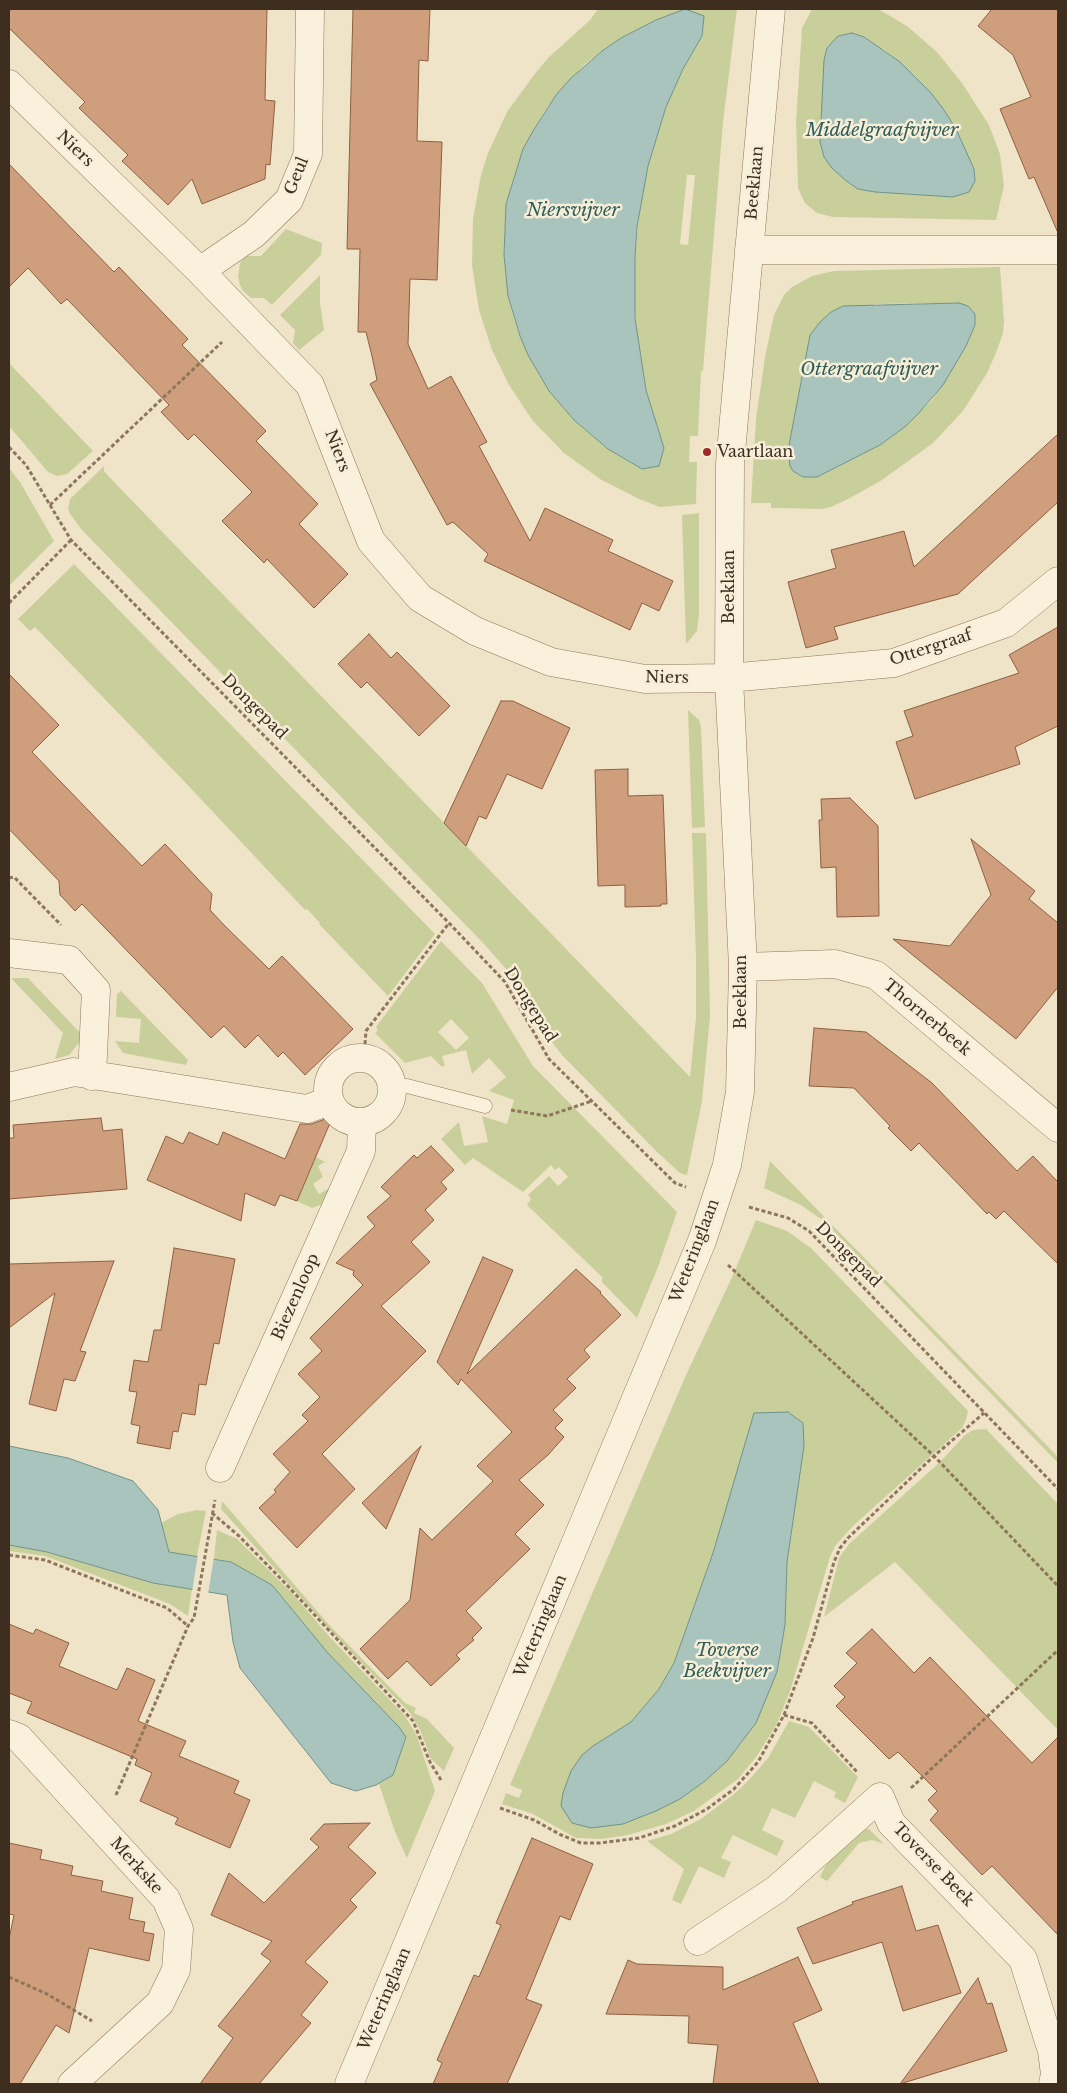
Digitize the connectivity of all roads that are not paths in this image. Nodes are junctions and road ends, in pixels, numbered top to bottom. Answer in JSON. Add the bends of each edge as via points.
{"nodes":[{"id":1,"x":310,"y":9,"type":"edge"},
{"id":2,"x":771,"y":9,"type":"edge"},
{"id":3,"x":9,"y":84,"type":"edge"},
{"id":4,"x":749,"y":250,"type":"junction"},
{"id":5,"x":1058,"y":250,"type":"edge"},
{"id":6,"x":200,"y":271,"type":"junction"},
{"id":7,"x":1058,"y":581,"type":"edge"},
{"id":8,"x":729,"y":678,"type":"junction"},
{"id":9,"x":9,"y":953,"type":"edge"},
{"id":10,"x":743,"y":967,"type":"junction"},
{"id":11,"x":92,"y":1076,"type":"junction"},
{"id":12,"x":9,"y":1087,"type":"edge"},
{"id":13,"x":391,"y":1088,"type":"junction"},
{"id":14,"x":329,"y":1101,"type":"junction"},
{"id":15,"x":485,"y":1106,"type":"road end"},
{"id":16,"x":362,"y":1122,"type":"junction"},
{"id":17,"x":1058,"y":1128,"type":"edge"},
{"id":18,"x":727,"y":1165,"type":"joint"},
{"id":19,"x":220,"y":1468,"type":"road end"},
{"id":20,"x":9,"y":1734,"type":"edge"},
{"id":21,"x":698,"y":1941,"type":"dead end"},
{"id":22,"x":72,"y":2084,"type":"edge"},
{"id":23,"x":349,"y":2084,"type":"edge"},
{"id":24,"x":1053,"y":2084,"type":"edge"}],
"edges":[{"from":1,"to":6,"type":"street","name":"Geul","via":[[308,154],[289,200],[254,234]]},
{"from":2,"to":4,"type":"street","name":"Beeklaan"},
{"from":3,"to":6,"type":"street","name":"Niers"},
{"from":4,"to":5,"type":"street"},
{"from":4,"to":8,"type":"street","name":"Beeklaan","via":[[730,463]]},
{"from":6,"to":8,"type":"street","name":"Niers","via":[[310,385],[371,541],[420,598],[475,631],[551,662],[645,680]]},
{"from":7,"to":8,"type":"street","name":"Ottergraaf","via":[[1006,623],[894,663]]},
{"from":8,"to":10,"type":"street","name":"Beeklaan"},
{"from":9,"to":11,"type":"street","via":[[69,960],[96,990]]},
{"from":10,"to":17,"type":"street","name":"Thornerbeek","via":[[835,964],[876,975]]},
{"from":10,"to":18,"type":"street","name":"Beeklaan","via":[[740,1092]]},
{"from":11,"to":12,"type":"street","via":[[74,1072]]},
{"from":11,"to":14,"type":"street","via":[[307,1109]]},
{"from":13,"to":14,"type":"street","via":[[392,1081],[385,1068],[364,1057],[352,1058],[333,1071],[328,1082]]},
{"from":13,"to":15,"type":"lane","via":[[407,1086]]},
{"from":13,"to":16,"type":"street","via":[[392,1095],[386,1109],[376,1118]]},
{"from":14,"to":16,"type":"street","via":[[338,1114],[348,1120]]},
{"from":16,"to":19,"type":"street","name":"Biezenloop","via":[[360,1151]]},
{"from":18,"to":23,"type":"street","name":"Weteringlaan","via":[[702,1241]]},
{"from":20,"to":22,"type":"street","name":"Merkske","via":[[19,1738],[166,1899],[179,1929],[176,1970],[160,2003]]},
{"from":21,"to":24,"type":"street","name":"Toverse Beek","via":[[777,1889],[883,1804],[891,1823],[1023,1959],[1052,2051]]}]}
